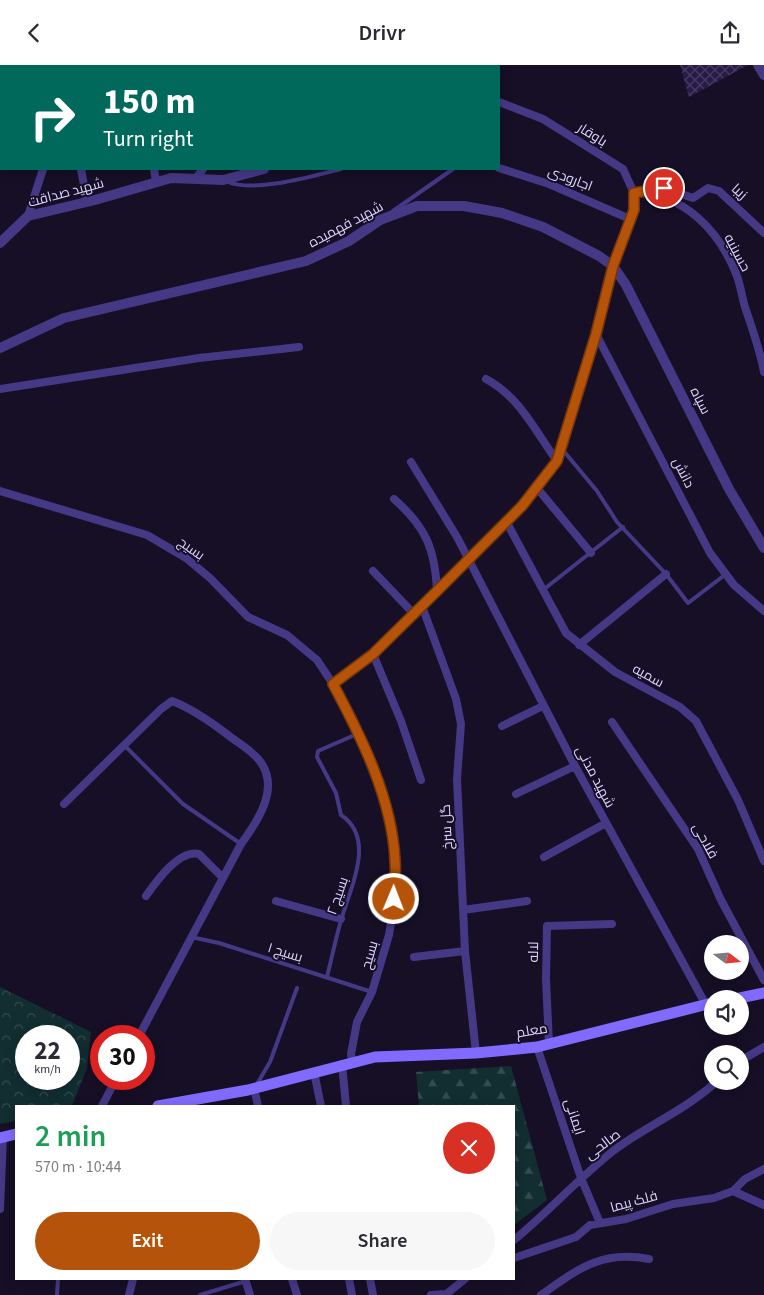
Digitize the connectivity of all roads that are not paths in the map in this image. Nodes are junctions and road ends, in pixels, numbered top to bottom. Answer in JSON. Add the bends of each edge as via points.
{"nodes":[{"id":1,"x":758,"y":65,"type":"edge"},
{"id":2,"x":764,"y":75,"type":"edge"},
{"id":3,"x":500,"y":102,"type":"edge"},
{"id":4,"x":500,"y":168,"type":"edge"},
{"id":5,"x":43,"y":170,"type":"edge"},
{"id":6,"x":81,"y":170,"type":"edge"},
{"id":7,"x":154,"y":170,"type":"edge"},
{"id":8,"x":202,"y":170,"type":"edge"},
{"id":9,"x":260,"y":170,"type":"edge"},
{"id":10,"x":337,"y":170,"type":"edge"},
{"id":11,"x":452,"y":170,"type":"edge"},
{"id":12,"x":196,"y":178,"type":"junction"},
{"id":13,"x":223,"y":179,"type":"junction"},
{"id":14,"x":156,"y":182,"type":"junction"},
{"id":15,"x":634,"y":193,"type":"junction"},
{"id":16,"x":86,"y":202,"type":"junction"},
{"id":17,"x":28,"y":216,"type":"junction"},
{"id":18,"x":630,"y":219,"type":"junction"},
{"id":19,"x":380,"y":220,"type":"junction"},
{"id":20,"x":764,"y":233,"type":"edge"},
{"id":21,"x":0,"y":243,"type":"edge"},
{"id":22,"x":613,"y":266,"type":"junction"},
{"id":23,"x":596,"y":334,"type":"junction"},
{"id":24,"x":299,"y":347,"type":"dead end"},
{"id":25,"x":0,"y":348,"type":"edge"},
{"id":26,"x":764,"y":372,"type":"edge"},
{"id":27,"x":486,"y":379,"type":"dead end"},
{"id":28,"x":0,"y":389,"type":"edge"},
{"id":29,"x":562,"y":449,"type":"junction"},
{"id":30,"x":557,"y":461,"type":"junction"},
{"id":31,"x":411,"y":462,"type":"dead end"},
{"id":32,"x":537,"y":488,"type":"junction"},
{"id":33,"x":0,"y":491,"type":"edge"},
{"id":34,"x":394,"y":499,"type":"dead end"},
{"id":35,"x":506,"y":521,"type":"junction"},
{"id":36,"x":622,"y":527,"type":"junction"},
{"id":37,"x":764,"y":547,"type":"edge"},
{"id":38,"x":591,"y":553,"type":"junction"},
{"id":39,"x":468,"y":559,"type":"junction"},
{"id":40,"x":373,"y":571,"type":"dead end"},
{"id":41,"x":666,"y":573,"type":"junction"},
{"id":42,"x":726,"y":574,"type":"junction"},
{"id":43,"x":543,"y":590,"type":"junction"},
{"id":44,"x":437,"y":591,"type":"junction"},
{"id":45,"x":422,"y":606,"type":"junction"},
{"id":46,"x":764,"y":611,"type":"edge"},
{"id":47,"x":414,"y":614,"type":"junction"},
{"id":48,"x":578,"y":645,"type":"junction"},
{"id":49,"x":373,"y":654,"type":"junction"},
{"id":50,"x":333,"y":684,"type":"junction"},
{"id":51,"x":543,"y":706,"type":"junction"},
{"id":52,"x":612,"y":722,"type":"dead end"},
{"id":53,"x":502,"y":725,"type":"dead end"},
{"id":54,"x":358,"y":734,"type":"junction"},
{"id":55,"x":125,"y":746,"type":"junction"},
{"id":56,"x":575,"y":766,"type":"junction"},
{"id":57,"x":421,"y":781,"type":"dead end"},
{"id":58,"x":516,"y":794,"type":"dead end"},
{"id":59,"x":64,"y":804,"type":"dead end"},
{"id":60,"x":606,"y":823,"type":"junction"},
{"id":61,"x":241,"y":844,"type":"junction"},
{"id":62,"x":544,"y":857,"type":"dead end"},
{"id":63,"x":764,"y":861,"type":"edge"},
{"id":64,"x":223,"y":878,"type":"junction"},
{"id":65,"x":146,"y":896,"type":"dead end"},
{"id":66,"x":276,"y":901,"type":"dead end"},
{"id":67,"x":527,"y":901,"type":"dead end"},
{"id":68,"x":464,"y":910,"type":"junction"},
{"id":69,"x":341,"y":919,"type":"junction"},
{"id":70,"x":612,"y":924,"type":"dead end"},
{"id":71,"x":191,"y":937,"type":"junction"},
{"id":72,"x":465,"y":951,"type":"junction"},
{"id":73,"x":414,"y":957,"type":"dead end"},
{"id":74,"x":327,"y":977,"type":"junction"},
{"id":75,"x":764,"y":980,"type":"edge"},
{"id":76,"x":297,"y":987,"type":"dead end"},
{"id":77,"x":372,"y":992,"type":"junction"},
{"id":78,"x":764,"y":993,"type":"edge"},
{"id":79,"x":704,"y":995,"type":"edge"},
{"id":80,"x":749,"y":996,"type":"edge"},
{"id":81,"x":704,"y":1005,"type":"edge"},
{"id":82,"x":144,"y":1025,"type":"edge"},
{"id":83,"x":549,"y":1044,"type":"junction"},
{"id":84,"x":537,"y":1047,"type":"junction"},
{"id":85,"x":764,"y":1047,"type":"edge"},
{"id":86,"x":476,"y":1053,"type":"junction"},
{"id":87,"x":749,"y":1056,"type":"edge"},
{"id":88,"x":347,"y":1063,"type":"junction"},
{"id":89,"x":314,"y":1071,"type":"junction"},
{"id":90,"x":254,"y":1088,"type":"junction"},
{"id":91,"x":110,"y":1090,"type":"edge"},
{"id":92,"x":706,"y":1090,"type":"edge"},
{"id":93,"x":103,"y":1105,"type":"edge"},
{"id":94,"x":171,"y":1105,"type":"edge"},
{"id":95,"x":258,"y":1105,"type":"edge"},
{"id":96,"x":321,"y":1105,"type":"edge"},
{"id":97,"x":346,"y":1105,"type":"edge"},
{"id":98,"x":15,"y":1134,"type":"edge"},
{"id":99,"x":2,"y":1137,"type":"edge"},
{"id":100,"x":764,"y":1169,"type":"edge"},
{"id":101,"x":581,"y":1177,"type":"junction"},
{"id":102,"x":732,"y":1191,"type":"junction"},
{"id":103,"x":764,"y":1205,"type":"edge"},
{"id":104,"x":0,"y":1209,"type":"edge"},
{"id":105,"x":600,"y":1223,"type":"junction"},
{"id":106,"x":515,"y":1240,"type":"edge"},
{"id":107,"x":515,"y":1258,"type":"edge"},
{"id":108,"x":648,"y":1259,"type":"dead end"},
{"id":109,"x":58,"y":1280,"type":"edge"},
{"id":110,"x":133,"y":1280,"type":"edge"},
{"id":111,"x":245,"y":1280,"type":"edge"},
{"id":112,"x":292,"y":1280,"type":"edge"},
{"id":113,"x":349,"y":1280,"type":"edge"},
{"id":114,"x":370,"y":1280,"type":"edge"},
{"id":115,"x":465,"y":1280,"type":"edge"},
{"id":116,"x":445,"y":1294,"type":"edge"},
{"id":117,"x":57,"y":1295,"type":"edge"},
{"id":118,"x":129,"y":1295,"type":"edge"},
{"id":119,"x":200,"y":1295,"type":"edge"},
{"id":120,"x":250,"y":1295,"type":"edge"},
{"id":121,"x":296,"y":1295,"type":"edge"},
{"id":122,"x":352,"y":1295,"type":"edge"},
{"id":123,"x":373,"y":1295,"type":"edge"},
{"id":124,"x":431,"y":1295,"type":"edge"},
{"id":125,"x":541,"y":1295,"type":"edge"}],
"edges":[{"from":1,"to":2,"type":"street"},
{"from":3,"to":15,"type":"street","name":"باوقار","via":[[542,119],[623,169]]},
{"from":4,"to":18,"type":"street","name":"اجارودی","via":[[549,184]]},
{"from":5,"to":17,"type":"street"},
{"from":6,"to":16,"type":"street"},
{"from":7,"to":14,"type":"street"},
{"from":8,"to":12,"type":"street"},
{"from":9,"to":13,"type":"street","name":"شهید صداقت"},
{"from":10,"to":13,"type":"lane","via":[[286,182],[236,185]]},
{"from":11,"to":19,"type":"lane"},
{"from":12,"to":13,"type":"street","name":"شهید صداقت"},
{"from":12,"to":14,"type":"street","name":"شهید صداقت","via":[[172,177]]},
{"from":14,"to":16,"type":"street","name":"شهید صداقت"},
{"from":15,"to":18,"type":"street","via":[[634,210]]},
{"from":15,"to":20,"type":"street","name":"زیبا","via":[[664,188],[693,198],[708,189],[719,191]]},
{"from":15,"to":26,"type":"street","name":"حسینیه","via":[[649,193],[674,200],[699,217],[717,239],[737,277]]},
{"from":16,"to":17,"type":"street","name":"شهید صداقت"},
{"from":17,"to":21,"type":"street","name":"شهید صداقت"},
{"from":18,"to":22,"type":"street"},
{"from":19,"to":22,"type":"street","name":"شهید فهمیده","via":[[417,206],[464,206],[502,213],[543,227]]},
{"from":19,"to":25,"type":"street","name":"شهید فهمیده","via":[[349,241],[306,261],[64,318]]},
{"from":22,"to":23,"type":"street"},
{"from":22,"to":37,"type":"street","name":"سپاه","via":[[626,285],[729,489]]},
{"from":23,"to":29,"type":"street"},
{"from":23,"to":42,"type":"street","name":"دانش","via":[[710,553]]},
{"from":24,"to":28,"type":"street","via":[[199,358]]},
{"from":27,"to":30,"type":"street","via":[[499,386],[522,408]]},
{"from":29,"to":30,"type":"street"},
{"from":29,"to":36,"type":"lane"},
{"from":30,"to":32,"type":"street"},
{"from":31,"to":39,"type":"street","name":"شهید مدنی"},
{"from":32,"to":35,"type":"street"},
{"from":32,"to":38,"type":"street"},
{"from":33,"to":50,"type":"street","name":"بسیج","via":[[147,535],[186,558],[248,617],[287,635],[317,660]]},
{"from":34,"to":44,"type":"street","via":[[423,530],[436,565]]},
{"from":35,"to":39,"type":"street"},
{"from":35,"to":43,"type":"street","name":"سمیه"},
{"from":36,"to":38,"type":"lane"},
{"from":36,"to":41,"type":"lane"},
{"from":38,"to":43,"type":"lane"},
{"from":39,"to":44,"type":"street"},
{"from":39,"to":51,"type":"street","name":"شهید مدنی"},
{"from":40,"to":47,"type":"street"},
{"from":41,"to":42,"type":"lane","via":[[688,603]]},
{"from":41,"to":48,"type":"street"},
{"from":42,"to":46,"type":"street","name":"دانش"},
{"from":43,"to":48,"type":"street","name":"سمیه","via":[[566,633]]},
{"from":44,"to":45,"type":"street"},
{"from":45,"to":47,"type":"street"},
{"from":45,"to":68,"type":"street","name":"گل سرخ","via":[[456,699],[461,724],[457,779]]},
{"from":47,"to":49,"type":"street"},
{"from":48,"to":63,"type":"street","name":"سمیه","via":[[615,672],[680,707],[696,721],[738,800]]},
{"from":49,"to":50,"type":"street"},
{"from":49,"to":57,"type":"street","via":[[401,721]]},
{"from":50,"to":54,"type":"street","name":"بسیح"},
{"from":51,"to":53,"type":"street"},
{"from":51,"to":56,"type":"street","name":"شهید مدنی"},
{"from":52,"to":75,"type":"street","name":"فلاحی","via":[[698,849],[720,900]]},
{"from":54,"to":69,"type":"lane","name":"بسیج ۲","via":[[318,751],[317,757],[336,793],[341,815],[351,822],[356,835],[359,864]]},
{"from":54,"to":77,"type":"street","name":"بسیح","via":[[387,812],[395,859],[389,935]]},
{"from":55,"to":59,"type":"street"},
{"from":55,"to":61,"type":"lane","via":[[183,804]]},
{"from":55,"to":61,"type":"street","via":[[172,701],[186,706],[247,749],[260,761],[268,791],[259,819]]},
{"from":56,"to":58,"type":"street"},
{"from":56,"to":60,"type":"street","name":"شهید مدنی"},
{"from":60,"to":62,"type":"street"},
{"from":60,"to":79,"type":"street","name":"شهید مدنی"},
{"from":61,"to":64,"type":"street"},
{"from":64,"to":65,"type":"street","via":[[199,854],[190,853],[165,870]]},
{"from":64,"to":71,"type":"street"},
{"from":66,"to":69,"type":"street"},
{"from":67,"to":68,"type":"street"},
{"from":68,"to":72,"type":"street","name":"گل سرخ"},
{"from":69,"to":74,"type":"lane","name":"بسیج ۲"},
{"from":70,"to":83,"type":"street","name":"لاله","via":[[547,927]]},
{"from":71,"to":74,"type":"lane","name":"بسیج ۱"},
{"from":71,"to":82,"type":"street"},
{"from":72,"to":73,"type":"street"},
{"from":72,"to":86,"type":"street","name":"گل سرخ"},
{"from":74,"to":77,"type":"lane","name":"بسیج ۱"},
{"from":76,"to":90,"type":"lane","via":[[270,1062]]},
{"from":77,"to":88,"type":"street","name":"بسیح","via":[[357,1022]]},
{"from":78,"to":80,"type":"main road"},
{"from":81,"to":83,"type":"main road","name":"معلم"},
{"from":83,"to":84,"type":"main road","name":"معلم"},
{"from":84,"to":86,"type":"main road","name":"معلم"},
{"from":84,"to":101,"type":"street","name":"ایمانی"},
{"from":85,"to":87,"type":"street"},
{"from":86,"to":88,"type":"main road","name":"معلم","via":[[400,1055]]},
{"from":88,"to":89,"type":"main road","name":"معلم"},
{"from":88,"to":97,"type":"street","name":"بسیح"},
{"from":89,"to":90,"type":"main road","name":"معلم"},
{"from":89,"to":96,"type":"street"},
{"from":90,"to":94,"type":"main road","name":"معلم"},
{"from":90,"to":95,"type":"street"},
{"from":91,"to":93,"type":"street"},
{"from":92,"to":101,"type":"street","name":"صالحی","via":[[614,1150]]},
{"from":98,"to":99,"type":"main road"},
{"from":99,"to":104,"type":"street"},
{"from":100,"to":102,"type":"street","via":[[745,1179]]},
{"from":101,"to":105,"type":"street","name":"ایمانی"},
{"from":101,"to":106,"type":"street","name":"صالحی","via":[[568,1193]]},
{"from":102,"to":103,"type":"street"},
{"from":102,"to":105,"type":"street","name":"فلک پیما","via":[[714,1198],[673,1204],[626,1219]]},
{"from":105,"to":107,"type":"street","name":"فلک پیما","via":[[590,1225],[576,1237]]},
{"from":108,"to":125,"type":"street","via":[[610,1257],[585,1266]]},
{"from":109,"to":117,"type":"lane"},
{"from":110,"to":118,"type":"street"},
{"from":111,"to":119,"type":"lane"},
{"from":111,"to":120,"type":"street"},
{"from":112,"to":121,"type":"street"},
{"from":113,"to":122,"type":"street"},
{"from":114,"to":123,"type":"street"},
{"from":115,"to":116,"type":"street"},
{"from":116,"to":124,"type":"street"}]}
